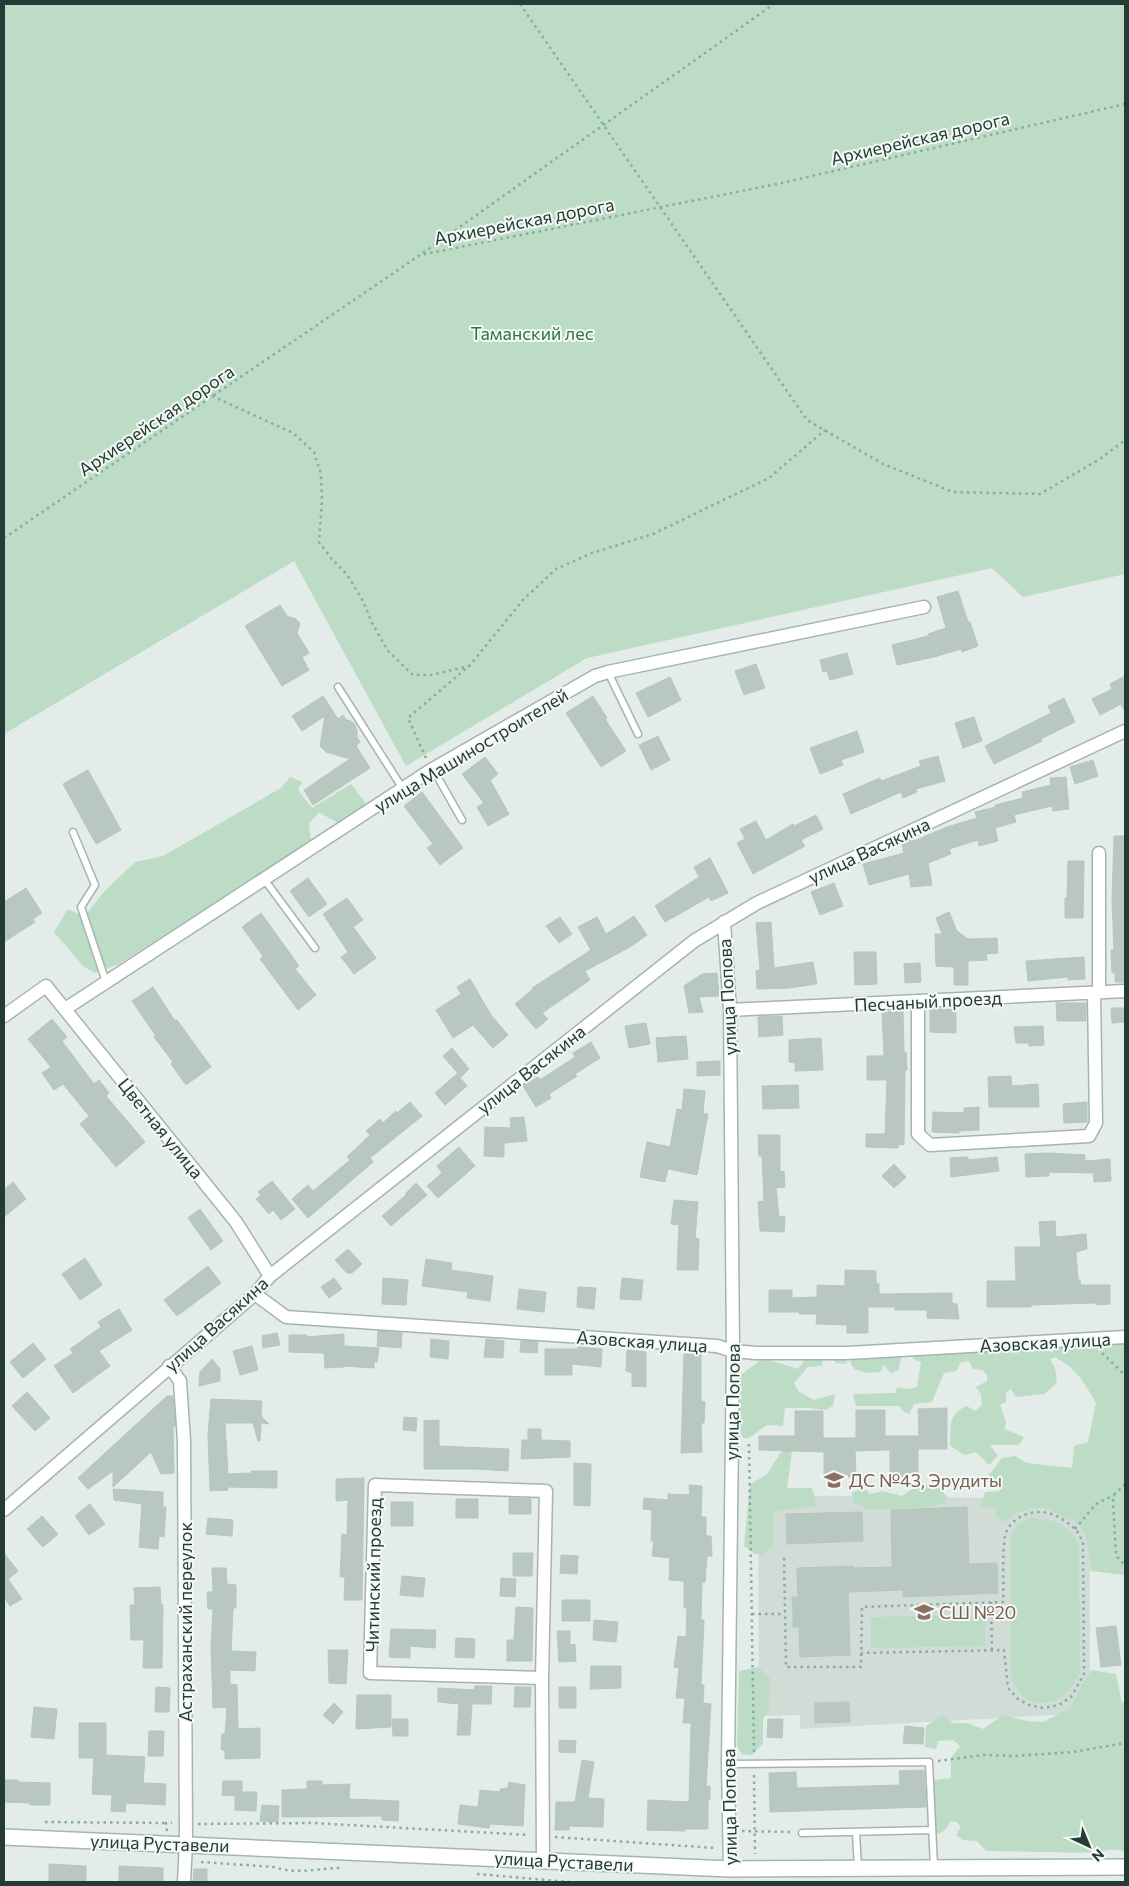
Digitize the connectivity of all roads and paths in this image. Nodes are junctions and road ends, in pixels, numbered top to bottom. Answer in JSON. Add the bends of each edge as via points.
{"nodes":[{"id":1,"x":520,"y":4,"type":"edge"},
{"id":2,"x":774,"y":4,"type":"edge"},
{"id":3,"x":1125,"y":104,"type":"edge"},
{"id":4,"x":604,"y":125,"type":"junction"},
{"id":5,"x":661,"y":207,"type":"junction"},
{"id":6,"x":420,"y":255,"type":"junction"},
{"id":7,"x":212,"y":396,"type":"junction"},
{"id":8,"x":826,"y":430,"type":"junction"},
{"id":9,"x":1125,"y":440,"type":"edge"},
{"id":10,"x":4,"y":538,"type":"edge"},
{"id":11,"x":924,"y":607,"type":"dead end"},
{"id":12,"x":470,"y":665,"type":"junction"},
{"id":13,"x":608,"y":672,"type":"junction"},
{"id":14,"x":338,"y":686,"type":"dead end"},
{"id":15,"x":1125,"y":731,"type":"edge"},
{"id":16,"x":638,"y":734,"type":"dead end"},
{"id":17,"x":432,"y":770,"type":"junction"},
{"id":18,"x":403,"y":789,"type":"junction"},
{"id":19,"x":462,"y":820,"type":"dead end"},
{"id":20,"x":73,"y":832,"type":"dead end"},
{"id":21,"x":1098,"y":853,"type":"dead end"},
{"id":22,"x":264,"y":879,"type":"junction"},
{"id":23,"x":724,"y":922,"type":"junction"},
{"id":24,"x":315,"y":948,"type":"dead end"},
{"id":25,"x":106,"y":982,"type":"junction"},
{"id":26,"x":1125,"y":991,"type":"edge"},
{"id":27,"x":1097,"y":993,"type":"junction"},
{"id":28,"x":918,"y":1001,"type":"junction"},
{"id":29,"x":65,"y":1009,"type":"junction"},
{"id":30,"x":730,"y":1010,"type":"junction"},
{"id":31,"x":4,"y":1016,"type":"edge"},
{"id":32,"x":270,"y":1276,"type":"junction"},
{"id":33,"x":255,"y":1294,"type":"junction"},
{"id":34,"x":1125,"y":1337,"type":"edge"},
{"id":35,"x":1089,"y":1339,"type":"junction"},
{"id":36,"x":733,"y":1351,"type":"junction"},
{"id":37,"x":169,"y":1366,"type":"junction"},
{"id":38,"x":1125,"y":1375,"type":"edge"},
{"id":39,"x":749,"y":1444,"type":"dead end"},
{"id":40,"x":1125,"y":1484,"type":"edge"},
{"id":41,"x":1115,"y":1494,"type":"junction"},
{"id":42,"x":4,"y":1510,"type":"edge"},
{"id":43,"x":1075,"y":1529,"type":"junction"},
{"id":44,"x":784,"y":1558,"type":"dead end"},
{"id":45,"x":1125,"y":1565,"type":"edge"},
{"id":46,"x":991,"y":1602,"type":"junction"},
{"id":47,"x":752,"y":1614,"type":"junction"},
{"id":48,"x":784,"y":1614,"type":"junction"},
{"id":49,"x":992,"y":1650,"type":"junction"},
{"id":50,"x":861,"y":1653,"type":"junction"},
{"id":51,"x":542,"y":1678,"type":"junction"},
{"id":52,"x":1125,"y":1743,"type":"edge"},
{"id":53,"x":929,"y":1762,"type":"junction"},
{"id":54,"x":728,"y":1764,"type":"junction"},
{"id":55,"x":754,"y":1764,"type":"junction"},
{"id":56,"x":43,"y":1822,"type":"dead end"},
{"id":57,"x":166,"y":1823,"type":"junction"},
{"id":58,"x":186,"y":1824,"type":"junction"},
{"id":59,"x":755,"y":1830,"type":"junction"},
{"id":60,"x":932,"y":1830,"type":"junction"},
{"id":61,"x":740,"y":1831,"type":"dead end"},
{"id":62,"x":856,"y":1832,"type":"junction"},
{"id":63,"x":802,"y":1833,"type":"joint"},
{"id":64,"x":543,"y":1836,"type":"junction"},
{"id":65,"x":4,"y":1837,"type":"edge"},
{"id":66,"x":170,"y":1843,"type":"junction"},
{"id":67,"x":186,"y":1843,"type":"junction"},
{"id":68,"x":715,"y":1848,"type":"dead end"},
{"id":69,"x":754,"y":1858,"type":"dead end"},
{"id":70,"x":543,"y":1860,"type":"junction"},
{"id":71,"x":185,"y":1861,"type":"junction"},
{"id":72,"x":1125,"y":1867,"type":"edge"},
{"id":73,"x":346,"y":1868,"type":"dead end"},
{"id":74,"x":858,"y":1868,"type":"junction"},
{"id":75,"x":935,"y":1868,"type":"junction"},
{"id":76,"x":471,"y":1874,"type":"dead end"},
{"id":77,"x":730,"y":1875,"type":"edge"},
{"id":78,"x":184,"y":1882,"type":"edge"},
{"id":79,"x":570,"y":1882,"type":"edge"}],
"edges":[{"from":1,"to":4,"type":"path"},
{"from":2,"to":4,"type":"path"},
{"from":3,"to":5,"type":"path","name":"Архиерейская дорога","via":[[777,184]]},
{"from":4,"to":5,"type":"path"},
{"from":4,"to":6,"type":"path"},
{"from":5,"to":6,"type":"path","name":"Архиерейская дорога"},
{"from":5,"to":8,"type":"path","via":[[807,420]]},
{"from":6,"to":7,"type":"path","name":"Архиерейская дорога"},
{"from":7,"to":10,"type":"path","name":"Архиерейская дорога"},
{"from":7,"to":12,"type":"path","via":[[293,433],[314,452],[322,500],[319,542],[364,600],[388,651],[413,675],[431,675]]},
{"from":8,"to":9,"type":"path","via":[[884,464],[953,492],[1040,494],[1100,459]]},
{"from":8,"to":12,"type":"path","via":[[769,478],[653,534],[556,569],[523,600]]},
{"from":11,"to":13,"type":"street","name":"улица Машиностроителей"},
{"from":12,"to":17,"type":"path","via":[[408,718]]},
{"from":13,"to":16,"type":"lane"},
{"from":13,"to":17,"type":"street","name":"улица Машиностроителей","via":[[595,676]]},
{"from":14,"to":18,"type":"lane"},
{"from":15,"to":23,"type":"street","name":"улица Васякина","via":[[757,903]]},
{"from":17,"to":18,"type":"street","name":"улица Машиностроителей"},
{"from":17,"to":19,"type":"lane"},
{"from":18,"to":22,"type":"street","name":"улица Машиностроителей"},
{"from":20,"to":25,"type":"lane","via":[[95,885],[81,907]]},
{"from":21,"to":27,"type":"street"},
{"from":22,"to":24,"type":"lane"},
{"from":22,"to":25,"type":"street","name":"улица Машиностроителей"},
{"from":23,"to":30,"type":"street","name":"улица Попова"},
{"from":23,"to":32,"type":"street","name":"улица Васякина","via":[[694,941]]},
{"from":25,"to":29,"type":"street","name":"улица Машиностроителей"},
{"from":26,"to":27,"type":"street","name":"Песчаный проезд"},
{"from":27,"to":28,"type":"street","name":"Песчаный проезд"},
{"from":27,"to":28,"type":"street","via":[[1096,1123],[1088,1136],[930,1145],[918,1134]]},
{"from":28,"to":30,"type":"street","name":"Песчаный проезд"},
{"from":29,"to":31,"type":"street","name":"Цветная улица","via":[[46,986]]},
{"from":29,"to":32,"type":"street","name":"Цветная улица","via":[[236,1222]]},
{"from":30,"to":36,"type":"street","name":"улица Попова"},
{"from":32,"to":33,"type":"street","name":"улица Васякина"},
{"from":33,"to":36,"type":"street","name":"Азовская улица","via":[[286,1317],[717,1346]]},
{"from":33,"to":37,"type":"street","name":"улица Васякина"},
{"from":34,"to":35,"type":"street","name":"Азовская улица"},
{"from":35,"to":36,"type":"street","name":"Азовская улица","via":[[848,1353]]},
{"from":35,"to":38,"type":"path"},
{"from":36,"to":54,"type":"street","name":"улица Попова"},
{"from":37,"to":42,"type":"street","name":"улица Васякина"},
{"from":37,"to":58,"type":"street","name":"Астраханский переулок","via":[[180,1381],[184,1440]]},
{"from":39,"to":47,"type":"path"},
{"from":40,"to":41,"type":"path"},
{"from":41,"to":43,"type":"path","via":[[1096,1504]]},
{"from":41,"to":45,"type":"path","via":[[1116,1556]]},
{"from":43,"to":46,"type":"path","via":[[1047,1513],[1017,1518],[1005,1537],[1003,1602]]},
{"from":43,"to":49,"type":"path","via":[[1083,1542],[1084,1674],[1078,1686],[1059,1705],[1043,1708],[1029,1705],[1008,1688],[1004,1650]]},
{"from":44,"to":48,"type":"path"},
{"from":46,"to":49,"type":"path"},
{"from":46,"to":50,"type":"path","via":[[862,1607]]},
{"from":47,"to":48,"type":"path"},
{"from":47,"to":55,"type":"path"},
{"from":48,"to":50,"type":"path","via":[[786,1667],[861,1667]]},
{"from":49,"to":50,"type":"path"},
{"from":51,"to":51,"type":"street","name":"Читинский проезд","via":[[546,1491],[375,1485],[370,1673]]},
{"from":51,"to":64,"type":"street","name":"Читинский проезд"},
{"from":52,"to":53,"type":"path","via":[[1073,1752],[984,1755]]},
{"from":53,"to":55,"type":"lane"},
{"from":53,"to":60,"type":"lane"},
{"from":54,"to":55,"type":"lane"},
{"from":54,"to":77,"type":"street","name":"улица Попова"},
{"from":55,"to":59,"type":"path"},
{"from":56,"to":57,"type":"path"},
{"from":57,"to":58,"type":"path"},
{"from":57,"to":66,"type":"path"},
{"from":58,"to":64,"type":"path","via":[[313,1823]]},
{"from":58,"to":67,"type":"street","name":"Астраханский переулок"},
{"from":59,"to":61,"type":"path"},
{"from":59,"to":63,"type":"path"},
{"from":59,"to":69,"type":"path"},
{"from":60,"to":62,"type":"lane"},
{"from":60,"to":75,"type":"lane"},
{"from":62,"to":63,"type":"lane"},
{"from":62,"to":74,"type":"lane"},
{"from":64,"to":68,"type":"path"},
{"from":64,"to":70,"type":"street","name":"Читинский проезд"},
{"from":65,"to":66,"type":"street","name":"улица Руставели"},
{"from":66,"to":67,"type":"street","name":"улица Руставели"},
{"from":67,"to":70,"type":"street","name":"улица Руставели"},
{"from":67,"to":71,"type":"street","name":"Астраханский переулок"},
{"from":70,"to":77,"type":"street","name":"улица Руставели"},
{"from":71,"to":73,"type":"path","via":[[274,1866],[283,1870],[312,1872],[318,1868]]},
{"from":71,"to":78,"type":"street","name":"Астраханский переулок"},
{"from":72,"to":75,"type":"street","name":"улица Руставели"},
{"from":74,"to":75,"type":"street","name":"улица Руставели"},
{"from":74,"to":77,"type":"street","name":"улица Руставели"},
{"from":76,"to":79,"type":"path"}]}
